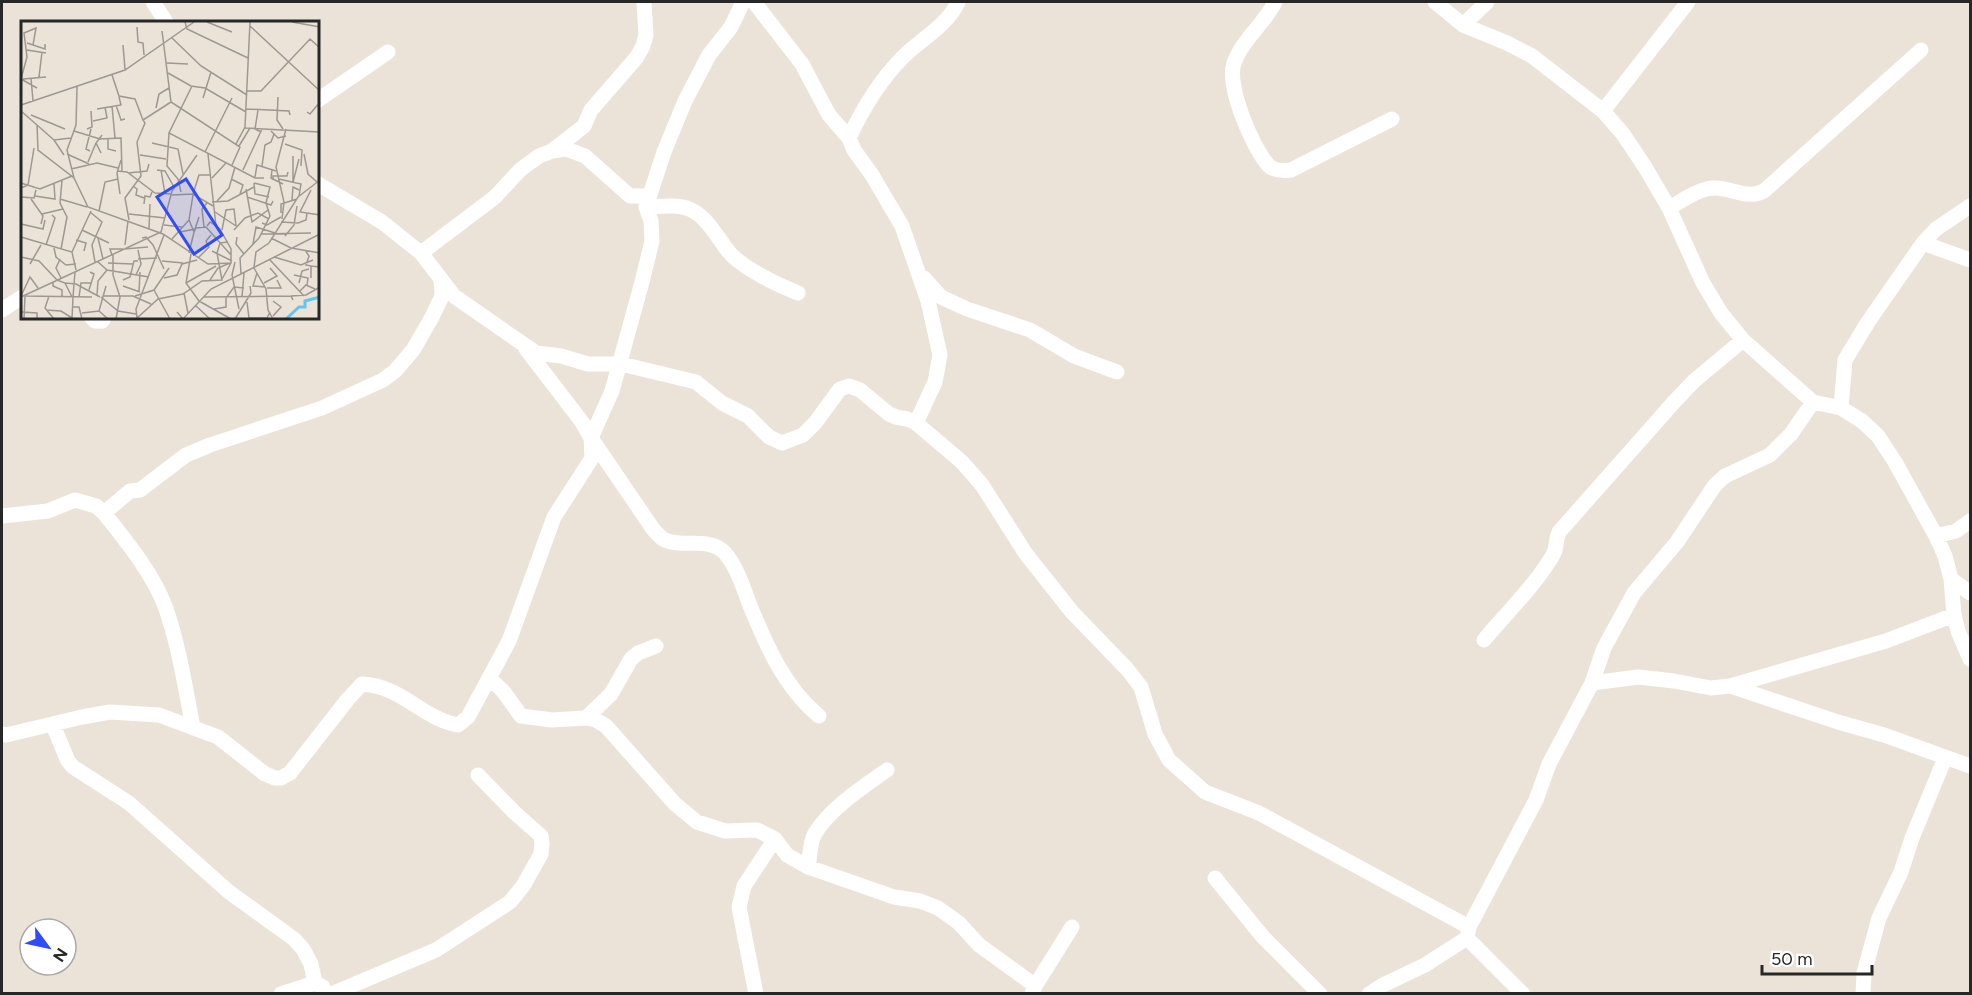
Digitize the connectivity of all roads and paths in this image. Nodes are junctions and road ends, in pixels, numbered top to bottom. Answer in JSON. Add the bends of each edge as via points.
{"nodes":[{"id":1,"x":153,"y":2,"type":"edge"},
{"id":2,"x":644,"y":2,"type":"edge"},
{"id":3,"x":743,"y":2,"type":"edge"},
{"id":4,"x":754,"y":2,"type":"edge"},
{"id":5,"x":958,"y":2,"type":"edge"},
{"id":6,"x":1275,"y":2,"type":"edge"},
{"id":7,"x":1435,"y":2,"type":"edge"},
{"id":8,"x":1487,"y":2,"type":"edge"},
{"id":9,"x":1688,"y":2,"type":"edge"},
{"id":10,"x":165,"y":21,"type":"edge"},
{"id":11,"x":1463,"y":24,"type":"junction"},
{"id":12,"x":1921,"y":51,"type":"dead end"},
{"id":13,"x":388,"y":52,"type":"dead end"},
{"id":14,"x":320,"y":99,"type":"edge"},
{"id":15,"x":1603,"y":111,"type":"junction"},
{"id":16,"x":1392,"y":119,"type":"dead end"},
{"id":17,"x":849,"y":138,"type":"junction"},
{"id":18,"x":552,"y":150,"type":"junction"},
{"id":19,"x":320,"y":185,"type":"edge"},
{"id":20,"x":648,"y":202,"type":"junction"},
{"id":21,"x":1971,"y":206,"type":"edge"},
{"id":22,"x":1669,"y":208,"type":"junction"},
{"id":23,"x":1923,"y":243,"type":"junction"},
{"id":24,"x":421,"y":253,"type":"junction"},
{"id":25,"x":1971,"y":260,"type":"edge"},
{"id":26,"x":920,"y":273,"type":"junction"},
{"id":27,"x":441,"y":279,"type":"junction"},
{"id":28,"x":798,"y":293,"type":"dead end"},
{"id":29,"x":21,"y":298,"type":"edge"},
{"id":30,"x":2,"y":310,"type":"edge"},
{"id":31,"x":1743,"y":340,"type":"junction"},
{"id":32,"x":521,"y":342,"type":"junction"},
{"id":33,"x":621,"y":364,"type":"junction"},
{"id":34,"x":1117,"y":372,"type":"dead end"},
{"id":35,"x":1813,"y":402,"type":"junction"},
{"id":36,"x":1841,"y":408,"type":"junction"},
{"id":37,"x":916,"y":423,"type":"junction"},
{"id":38,"x":591,"y":438,"type":"junction"},
{"id":39,"x":104,"y":513,"type":"junction"},
{"id":40,"x":2,"y":516,"type":"edge"},
{"id":41,"x":1971,"y":521,"type":"edge"},
{"id":42,"x":1936,"y":536,"type":"junction"},
{"id":43,"x":1951,"y":579,"type":"junction"},
{"id":44,"x":1971,"y":593,"type":"edge"},
{"id":45,"x":1954,"y":615,"type":"junction"},
{"id":46,"x":1484,"y":640,"type":"dead end"},
{"id":47,"x":656,"y":645,"type":"dead end"},
{"id":48,"x":1971,"y":659,"type":"edge"},
{"id":49,"x":489,"y":678,"type":"junction"},
{"id":50,"x":1592,"y":683,"type":"junction"},
{"id":51,"x":1730,"y":686,"type":"junction"},
{"id":52,"x":819,"y":716,"type":"dead end"},
{"id":53,"x":586,"y":718,"type":"junction"},
{"id":54,"x":53,"y":725,"type":"junction"},
{"id":55,"x":193,"y":727,"type":"junction"},
{"id":56,"x":2,"y":734,"type":"edge"},
{"id":57,"x":1945,"y":758,"type":"junction"},
{"id":58,"x":1971,"y":766,"type":"edge"},
{"id":59,"x":887,"y":770,"type":"dead end"},
{"id":60,"x":478,"y":775,"type":"dead end"},
{"id":61,"x":775,"y":839,"type":"junction"},
{"id":62,"x":808,"y":867,"type":"junction"},
{"id":63,"x":1215,"y":878,"type":"dead end"},
{"id":64,"x":1072,"y":927,"type":"dead end"},
{"id":65,"x":1468,"y":932,"type":"junction"},
{"id":66,"x":315,"y":983,"type":"junction"},
{"id":67,"x":1033,"y":990,"type":"edge"},
{"id":68,"x":281,"y":993,"type":"edge"},
{"id":69,"x":335,"y":993,"type":"edge"},
{"id":70,"x":756,"y":993,"type":"edge"},
{"id":71,"x":1320,"y":993,"type":"edge"},
{"id":72,"x":1369,"y":993,"type":"edge"},
{"id":73,"x":1523,"y":993,"type":"edge"},
{"id":74,"x":1863,"y":993,"type":"edge"}],
"edges":[{"from":1,"to":10,"type":"street"},
{"from":2,"to":18,"type":"street","via":[[646,35],[637,57],[591,110],[584,126]]},
{"from":3,"to":20,"type":"street","via":[[685,101],[663,152]]},
{"from":4,"to":17,"type":"street","via":[[802,63],[830,115]]},
{"from":5,"to":17,"type":"street","via":[[949,16],[885,77],[863,107]]},
{"from":6,"to":16,"type":"street","via":[[1234,63],[1232,82],[1245,123],[1270,167],[1291,170]]},
{"from":7,"to":11,"type":"street"},
{"from":8,"to":11,"type":"street"},
{"from":9,"to":15,"type":"street"},
{"from":11,"to":15,"type":"street","via":[[1532,56]]},
{"from":12,"to":22,"type":"street","via":[[1764,191],[1749,195],[1713,188]]},
{"from":13,"to":14,"type":"street"},
{"from":15,"to":22,"type":"street","via":[[1623,134]]},
{"from":17,"to":26,"type":"street","via":[[902,226]]},
{"from":18,"to":20,"type":"street","via":[[566,149],[585,156],[630,196]]},
{"from":18,"to":24,"type":"street","via":[[520,170],[495,197]]},
{"from":19,"to":24,"type":"street","via":[[382,222]]},
{"from":20,"to":28,"type":"street","via":[[688,207],[700,214],[736,259]]},
{"from":20,"to":33,"type":"street","via":[[652,241]]},
{"from":21,"to":23,"type":"street","via":[[1936,229]]},
{"from":22,"to":31,"type":"street","via":[[1703,283]]},
{"from":23,"to":25,"type":"street"},
{"from":23,"to":36,"type":"street","via":[[1845,360]]},
{"from":24,"to":27,"type":"street"},
{"from":26,"to":34,"type":"street","via":[[941,297],[1030,330],[1074,356]]},
{"from":26,"to":37,"type":"street","via":[[940,355],[935,382]]},
{"from":27,"to":32,"type":"street","via":[[454,296]]},
{"from":27,"to":39,"type":"street","via":[[442,296],[413,350],[395,371],[322,408],[186,455]]},
{"from":29,"to":30,"type":"street"},
{"from":31,"to":35,"type":"street"},
{"from":31,"to":46,"type":"street","via":[[1681,395],[1559,532],[1554,541],[1556,550],[1547,564]]},
{"from":32,"to":33,"type":"street","via":[[536,353],[588,364]]},
{"from":32,"to":38,"type":"street"},
{"from":33,"to":37,"type":"street","via":[[696,382],[782,443],[803,435],[840,388],[849,386],[860,390],[889,414]]},
{"from":33,"to":38,"type":"street"},
{"from":35,"to":36,"type":"street"},
{"from":35,"to":50,"type":"street","via":[[1791,434],[1770,455],[1725,476],[1706,497],[1677,542],[1634,593],[1604,648]]},
{"from":36,"to":42,"type":"street","via":[[1878,436]]},
{"from":37,"to":65,"type":"street","via":[[962,462],[982,485],[1026,554],[1072,612],[1141,687],[1155,734],[1169,760],[1205,792],[1259,813],[1437,908]]},
{"from":38,"to":49,"type":"street","via":[[592,458],[554,518],[509,642]]},
{"from":38,"to":52,"type":"street","via":[[664,540],[712,544],[724,552],[782,672],[803,702]]},
{"from":39,"to":40,"type":"street","via":[[96,506],[75,500],[48,511]]},
{"from":39,"to":55,"type":"street","via":[[155,585],[164,605]]},
{"from":41,"to":42,"type":"street","via":[[1956,531]]},
{"from":42,"to":43,"type":"street"},
{"from":43,"to":44,"type":"street"},
{"from":43,"to":45,"type":"street"},
{"from":45,"to":48,"type":"street"},
{"from":45,"to":51,"type":"street","via":[[1886,641]]},
{"from":47,"to":53,"type":"street","via":[[631,659],[611,694]]},
{"from":49,"to":53,"type":"street","via":[[521,716],[552,720]]},
{"from":49,"to":55,"type":"street","via":[[468,717],[458,725],[431,715],[393,690],[362,684],[290,773],[281,778],[265,774],[218,737]]},
{"from":50,"to":51,"type":"street","via":[[1638,677],[1711,688]]},
{"from":50,"to":65,"type":"street"},
{"from":51,"to":57,"type":"street"},
{"from":53,"to":61,"type":"street","via":[[606,726],[688,816],[711,828],[757,830]]},
{"from":54,"to":55,"type":"street","via":[[110,712],[159,716]]},
{"from":54,"to":56,"type":"street"},
{"from":54,"to":66,"type":"street","via":[[73,767],[129,803],[230,892],[294,939],[303,949]]},
{"from":57,"to":58,"type":"street"},
{"from":57,"to":74,"type":"street","via":[[1879,918],[1864,973]]},
{"from":59,"to":62,"type":"street","via":[[855,792],[813,836]]},
{"from":60,"to":69,"type":"street","via":[[541,836],[541,854],[523,886],[510,902],[436,950]]},
{"from":61,"to":62,"type":"street","via":[[787,855]]},
{"from":61,"to":70,"type":"street","via":[[744,886],[739,907]]},
{"from":62,"to":67,"type":"street","via":[[938,908],[959,922],[979,945]]},
{"from":63,"to":71,"type":"street","via":[[1263,937]]},
{"from":64,"to":67,"type":"street"},
{"from":65,"to":72,"type":"street","via":[[1425,965]]},
{"from":65,"to":73,"type":"street"},
{"from":66,"to":68,"type":"street"},
{"from":66,"to":69,"type":"street"}]}
